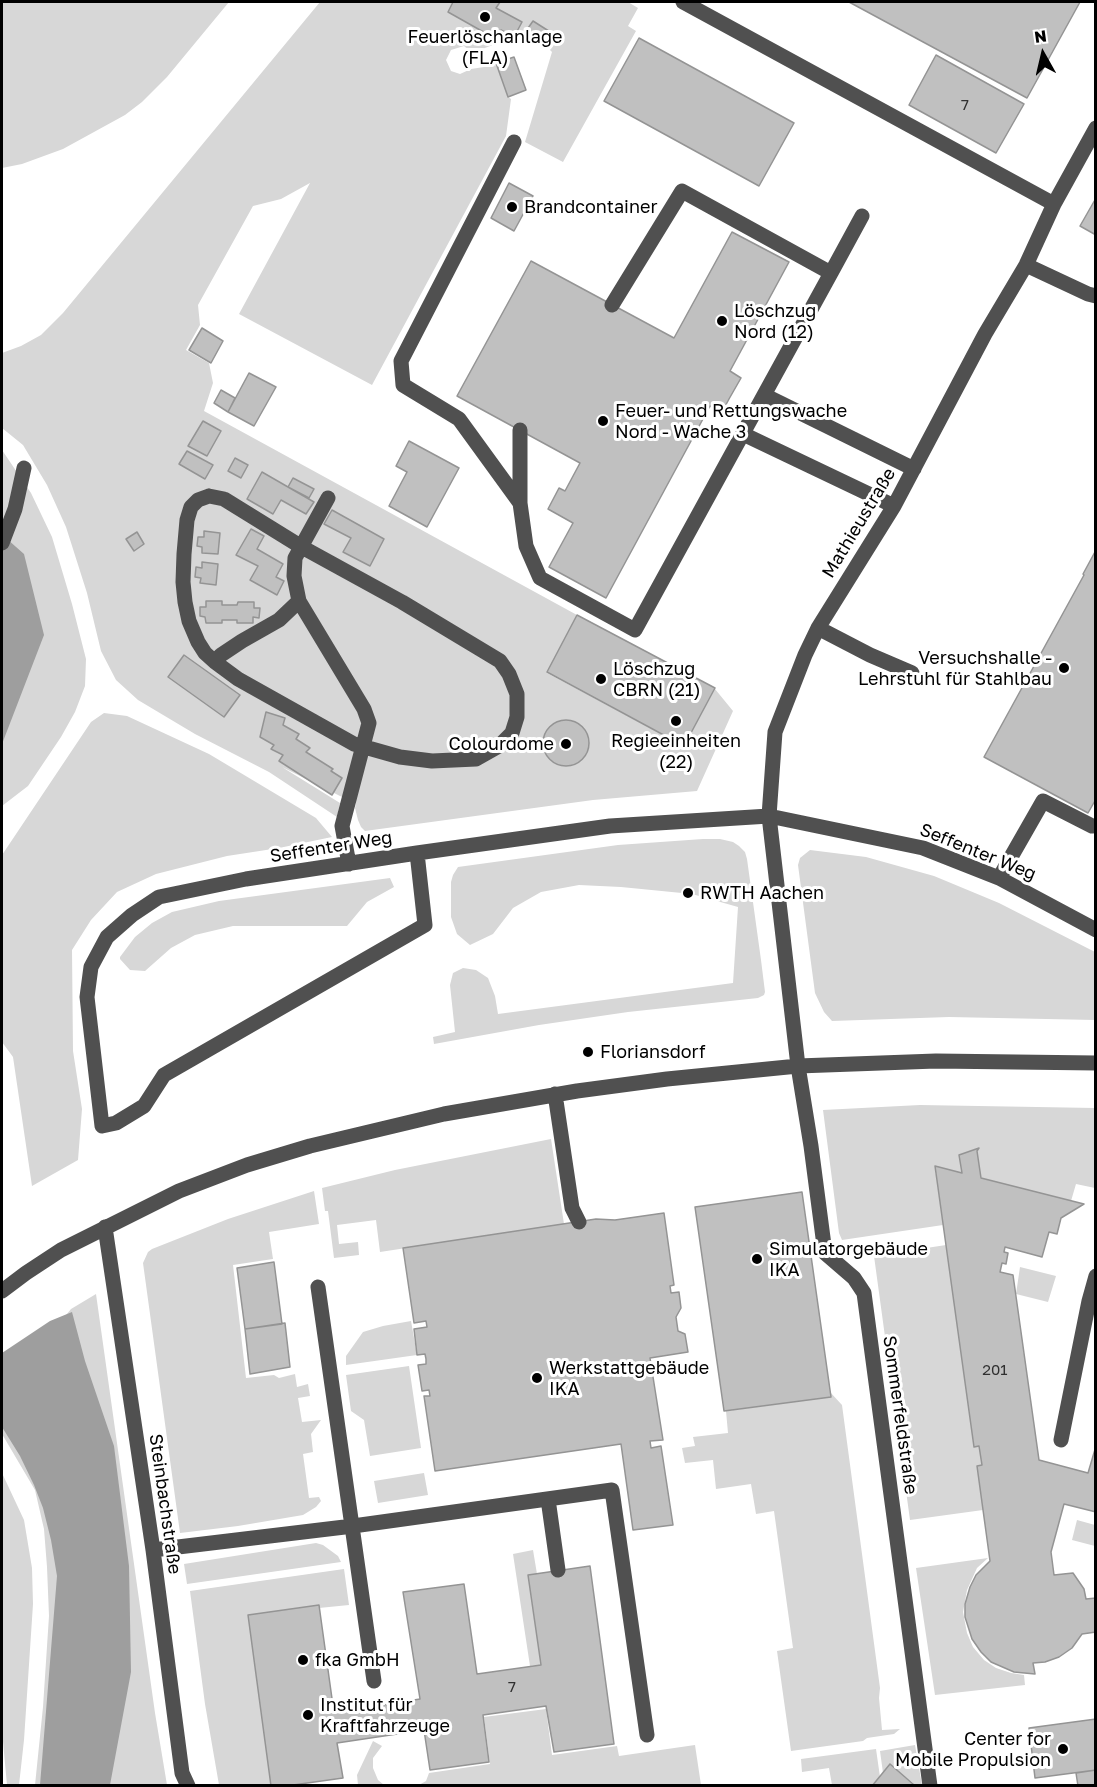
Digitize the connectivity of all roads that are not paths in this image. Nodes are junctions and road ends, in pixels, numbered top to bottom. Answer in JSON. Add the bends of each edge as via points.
{"nodes":[{"id":1,"x":683,"y":2,"type":"edge"},
{"id":2,"x":1095,"y":128,"type":"edge"},
{"id":3,"x":514,"y":142,"type":"dead end"},
{"id":4,"x":1054,"y":204,"type":"junction"},
{"id":5,"x":862,"y":216,"type":"dead end"},
{"id":6,"x":1026,"y":265,"type":"junction"},
{"id":7,"x":831,"y":273,"type":"junction"},
{"id":8,"x":1095,"y":296,"type":"edge"},
{"id":9,"x":612,"y":305,"type":"dead end"},
{"id":10,"x":764,"y":395,"type":"junction"},
{"id":11,"x":520,"y":430,"type":"dead end"},
{"id":12,"x":742,"y":434,"type":"junction"},
{"id":13,"x":24,"y":468,"type":"dead end"},
{"id":14,"x":914,"y":469,"type":"junction"},
{"id":15,"x":328,"y":498,"type":"dead end"},
{"id":16,"x":520,"y":503,"type":"junction"},
{"id":17,"x":894,"y":506,"type":"junction"},
{"id":18,"x":2,"y":543,"type":"edge"},
{"id":19,"x":300,"y":546,"type":"junction"},
{"id":20,"x":299,"y":601,"type":"junction"},
{"id":21,"x":819,"y":628,"type":"junction"},
{"id":22,"x":215,"y":662,"type":"junction"},
{"id":23,"x":912,"y":673,"type":"dead end"},
{"id":24,"x":363,"y":748,"type":"junction"},
{"id":25,"x":769,"y":816,"type":"junction"},
{"id":26,"x":1092,"y":826,"type":"dead end"},
{"id":27,"x":417,"y":853,"type":"junction"},
{"id":28,"x":349,"y":864,"type":"junction"},
{"id":29,"x":999,"y":878,"type":"junction"},
{"id":30,"x":1095,"y":930,"type":"edge"},
{"id":31,"x":1095,"y":1063,"type":"edge"},
{"id":32,"x":798,"y":1066,"type":"junction"},
{"id":33,"x":555,"y":1094,"type":"junction"},
{"id":34,"x":579,"y":1222,"type":"dead end"},
{"id":35,"x":105,"y":1227,"type":"junction"},
{"id":36,"x":1095,"y":1276,"type":"edge"},
{"id":37,"x":318,"y":1287,"type":"dead end"},
{"id":38,"x":2,"y":1291,"type":"edge"},
{"id":39,"x":1061,"y":1440,"type":"dead end"},
{"id":40,"x":548,"y":1499,"type":"junction"},
{"id":41,"x":353,"y":1526,"type":"junction"},
{"id":42,"x":153,"y":1550,"type":"junction"},
{"id":43,"x":558,"y":1570,"type":"dead end"},
{"id":44,"x":374,"y":1681,"type":"dead end"},
{"id":45,"x":646,"y":1735,"type":"dead end"},
{"id":46,"x":188,"y":1785,"type":"edge"},
{"id":47,"x":930,"y":1785,"type":"edge"}],
"edges":[{"from":1,"to":4,"type":"street"},
{"from":2,"to":4,"type":"street","name":"Mathieustraße"},
{"from":3,"to":16,"type":"street","via":[[401,361],[403,385],[459,419]]},
{"from":4,"to":6,"type":"street","name":"Mathieustraße"},
{"from":5,"to":7,"type":"street"},
{"from":6,"to":8,"type":"street"},
{"from":6,"to":14,"type":"street","name":"Mathieustraße","via":[[984,334]]},
{"from":7,"to":9,"type":"street","via":[[682,191]]},
{"from":7,"to":10,"type":"street"},
{"from":10,"to":12,"type":"street"},
{"from":10,"to":14,"type":"street"},
{"from":11,"to":16,"type":"street"},
{"from":12,"to":16,"type":"street","via":[[635,630],[540,578],[526,546]]},
{"from":12,"to":17,"type":"street"},
{"from":13,"to":18,"type":"street"},
{"from":14,"to":17,"type":"street","name":"Mathieustraße"},
{"from":15,"to":19,"type":"street"},
{"from":17,"to":21,"type":"street","name":"Mathieustraße"},
{"from":19,"to":20,"type":"street","via":[[294,576]]},
{"from":19,"to":22,"type":"street","via":[[224,499],[208,496],[191,507],[184,554],[185,602],[198,642]]},
{"from":19,"to":24,"type":"street","via":[[500,661],[515,686],[518,704],[512,733],[476,759],[432,761]]},
{"from":20,"to":22,"type":"street","via":[[279,620]]},
{"from":20,"to":24,"type":"street","via":[[364,709],[369,723]]},
{"from":21,"to":23,"type":"street"},
{"from":21,"to":25,"type":"street","name":"Mathieustraße","via":[[775,732]]},
{"from":22,"to":24,"type":"street","via":[[238,679]]},
{"from":24,"to":28,"type":"street","via":[[342,826]]},
{"from":25,"to":27,"type":"street","name":"Seffenter Weg","via":[[610,826]]},
{"from":25,"to":29,"type":"street","name":"Seffenter Weg","via":[[923,848]]},
{"from":25,"to":32,"type":"street"},
{"from":26,"to":29,"type":"street","via":[[1043,801]]},
{"from":27,"to":28,"type":"street","name":"Seffenter Weg"},
{"from":27,"to":28,"type":"street","name":"Seffenter Weg","via":[[425,925],[164,1075],[144,1106],[116,1124],[102,1126],[87,997],[91,967],[107,937],[159,897]]},
{"from":29,"to":30,"type":"street","name":"Seffenter Weg"},
{"from":31,"to":32,"type":"street","via":[[936,1061]]},
{"from":32,"to":33,"type":"street"},
{"from":32,"to":47,"type":"street","name":"Sommerfeldstraße","via":[[825,1253],[854,1278],[864,1293]]},
{"from":33,"to":34,"type":"street","via":[[572,1208]]},
{"from":33,"to":35,"type":"street","via":[[444,1114],[310,1146],[179,1191]]},
{"from":35,"to":38,"type":"street","via":[[26,1272]]},
{"from":35,"to":42,"type":"street","name":"Steinbachstraße"},
{"from":36,"to":39,"type":"street"},
{"from":37,"to":41,"type":"street"},
{"from":40,"to":41,"type":"street"},
{"from":40,"to":43,"type":"street"},
{"from":40,"to":45,"type":"street","via":[[612,1490]]},
{"from":41,"to":42,"type":"street"},
{"from":41,"to":44,"type":"street"},
{"from":42,"to":46,"type":"street","name":"Steinbachstraße","via":[[182,1773]]}]}
